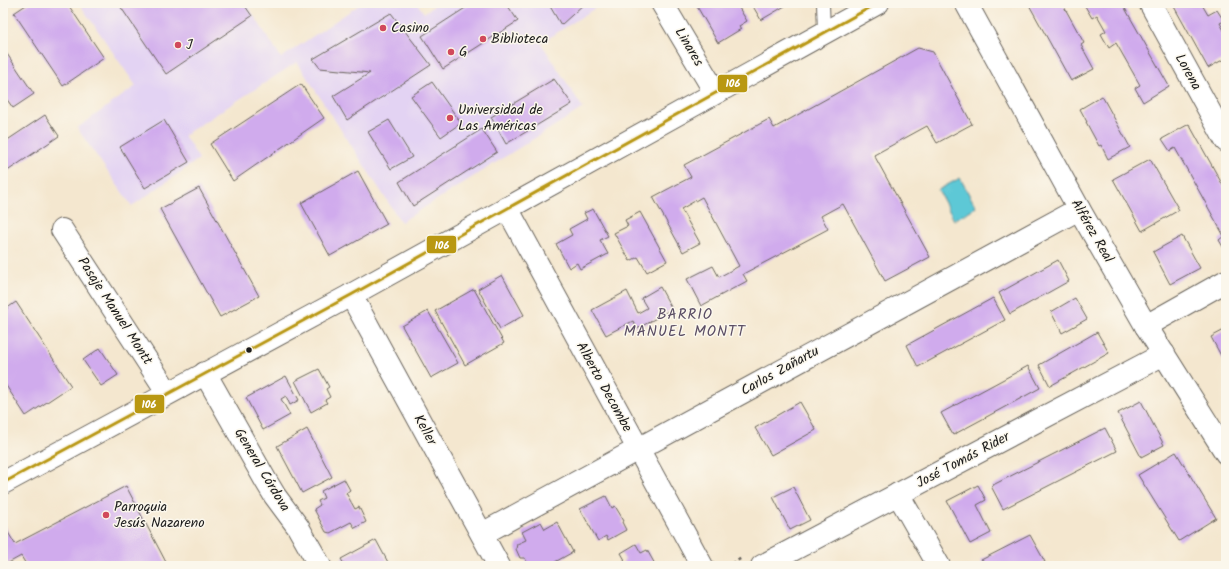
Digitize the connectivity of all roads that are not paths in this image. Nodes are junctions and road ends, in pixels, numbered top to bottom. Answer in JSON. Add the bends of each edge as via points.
{"nodes":[{"id":1,"x":662,"y":3,"type":"edge"},
{"id":2,"x":823,"y":3,"type":"edge"},
{"id":3,"x":878,"y":3,"type":"edge"},
{"id":4,"x":966,"y":3,"type":"edge"},
{"id":5,"x":1150,"y":3,"type":"edge"},
{"id":6,"x":824,"y":32,"type":"junction"},
{"id":7,"x":715,"y":92,"type":"junction"},
{"id":8,"x":1226,"y":141,"type":"edge"},
{"id":9,"x":507,"y":208,"type":"junction"},
{"id":10,"x":1079,"y":209,"type":"junction"},
{"id":11,"x":62,"y":230,"type":"dead end"},
{"id":12,"x":1226,"y":281,"type":"edge"},
{"id":13,"x":351,"y":295,"type":"junction"},
{"id":14,"x":1146,"y":326,"type":"junction"},
{"id":15,"x":1164,"y":354,"type":"junction"},
{"id":16,"x":205,"y":373,"type":"junction"},
{"id":17,"x":168,"y":393,"type":"junction"},
{"id":18,"x":638,"y":449,"type":"junction"},
{"id":19,"x":1226,"y":453,"type":"edge"},
{"id":20,"x":3,"y":483,"type":"edge"},
{"id":21,"x":898,"y":494,"type":"junction"},
{"id":22,"x":482,"y":534,"type":"junction"},
{"id":23,"x":320,"y":566,"type":"edge"},
{"id":24,"x":499,"y":566,"type":"edge"},
{"id":25,"x":702,"y":566,"type":"edge"},
{"id":26,"x":762,"y":566,"type":"edge"},
{"id":27,"x":940,"y":566,"type":"edge"}],
"edges":[{"from":1,"to":7,"type":"street","name":"Linares"},
{"from":2,"to":6,"type":"lane"},
{"from":3,"to":6,"type":"street"},
{"from":4,"to":10,"type":"street","name":"Alférez Real"},
{"from":5,"to":8,"type":"street","name":"Lorena"},
{"from":6,"to":7,"type":"street"},
{"from":7,"to":9,"type":"street"},
{"from":9,"to":13,"type":"street"},
{"from":9,"to":18,"type":"street","name":"Alberto Decombe"},
{"from":10,"to":14,"type":"street","name":"Alférez Real"},
{"from":10,"to":18,"type":"street","name":"Carlos Zañartu"},
{"from":11,"to":17,"type":"street","name":"Pasaje Manuel Montt"},
{"from":12,"to":14,"type":"street"},
{"from":13,"to":16,"type":"street"},
{"from":13,"to":22,"type":"street","name":"Keller"},
{"from":14,"to":15,"type":"street","name":"Alférez Real"},
{"from":15,"to":19,"type":"street","name":"Alférez Real"},
{"from":15,"to":21,"type":"street","name":"José Tomás Rider"},
{"from":16,"to":17,"type":"street"},
{"from":16,"to":23,"type":"street","name":"General Córdova","via":[[262,475],[298,527]]},
{"from":17,"to":20,"type":"street"},
{"from":18,"to":22,"type":"street","name":"Carlos Zañartu"},
{"from":18,"to":25,"type":"street","name":"Alberto Decombe"},
{"from":21,"to":26,"type":"street","name":"José Tomás Rider"},
{"from":21,"to":27,"type":"street"},
{"from":22,"to":24,"type":"street","name":"Keller"}]}
